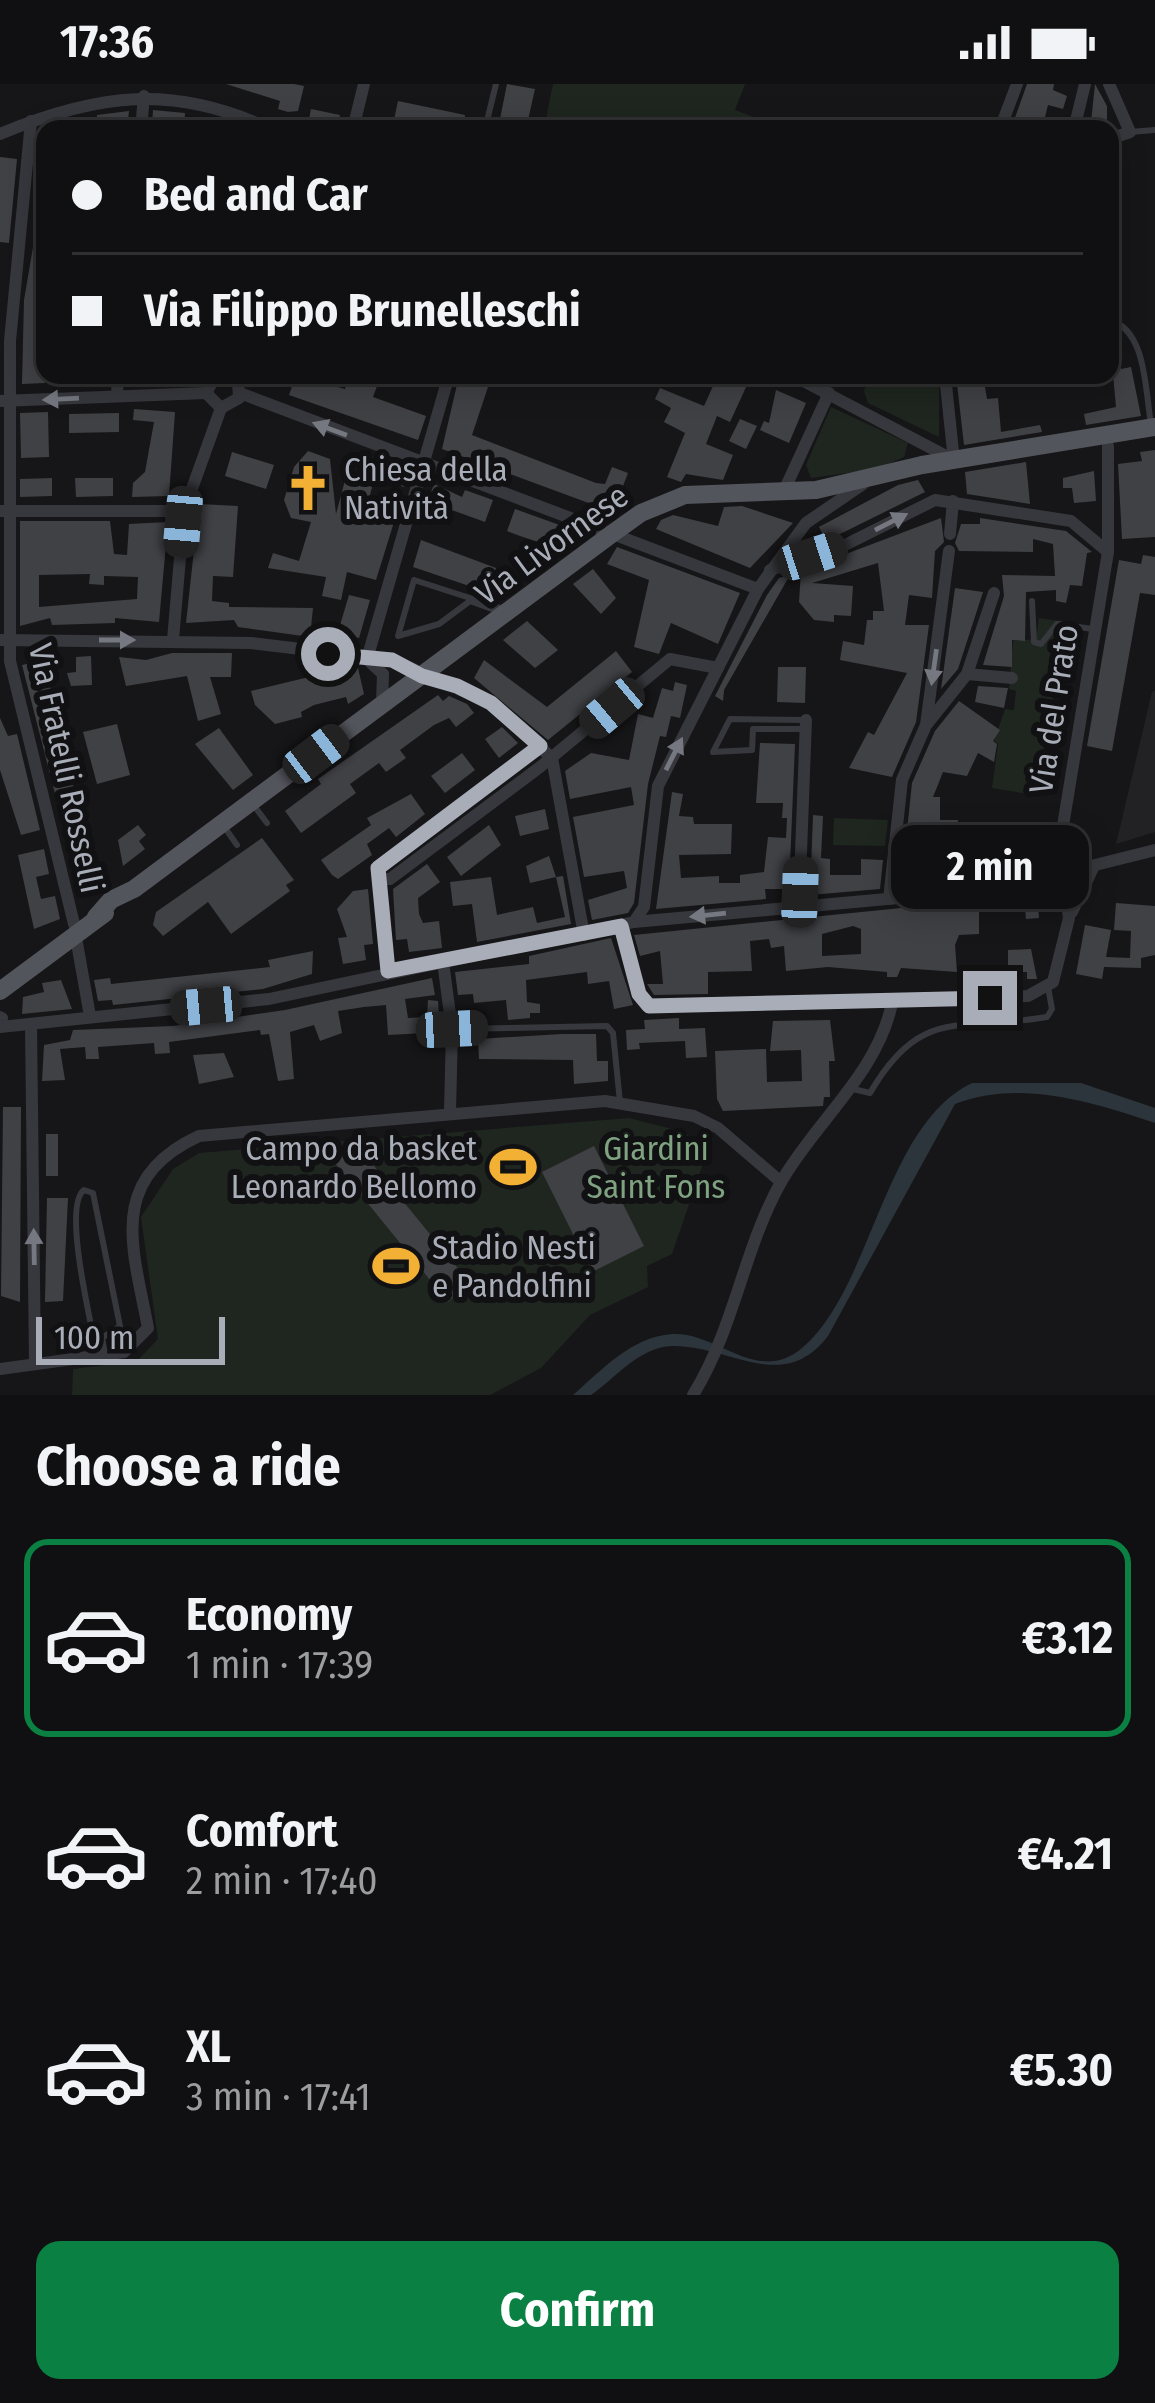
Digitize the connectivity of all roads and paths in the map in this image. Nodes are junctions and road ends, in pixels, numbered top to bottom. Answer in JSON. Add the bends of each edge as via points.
{"nodes":[{"id":1,"x":364,"y":84,"type":"edge"},
{"id":2,"x":496,"y":84,"type":"edge"},
{"id":3,"x":1018,"y":84,"type":"edge"},
{"id":4,"x":1084,"y":84,"type":"edge"},
{"id":5,"x":1109,"y":84,"type":"edge"},
{"id":6,"x":176,"y":89,"type":"edge"},
{"id":7,"x":144,"y":96,"type":"junction"},
{"id":8,"x":142,"y":120,"type":"edge"},
{"id":9,"x":244,"y":120,"type":"edge"},
{"id":10,"x":355,"y":120,"type":"edge"},
{"id":11,"x":487,"y":120,"type":"edge"},
{"id":12,"x":1004,"y":120,"type":"edge"},
{"id":13,"x":1075,"y":120,"type":"edge"},
{"id":14,"x":31,"y":121,"type":"junction"},
{"id":15,"x":1155,"y":130,"type":"edge"},
{"id":16,"x":1130,"y":132,"type":"junction"},
{"id":17,"x":0,"y":134,"type":"edge"},
{"id":18,"x":1119,"y":136,"type":"edge"},
{"id":19,"x":1119,"y":324,"type":"edge"},
{"id":20,"x":117,"y":384,"type":"edge"},
{"id":21,"x":211,"y":384,"type":"edge"},
{"id":22,"x":235,"y":384,"type":"edge"},
{"id":23,"x":446,"y":384,"type":"edge"},
{"id":24,"x":811,"y":384,"type":"edge"},
{"id":25,"x":946,"y":384,"type":"edge"},
{"id":26,"x":206,"y":393,"type":"junction"},
{"id":27,"x":240,"y":393,"type":"junction"},
{"id":28,"x":830,"y":393,"type":"junction"},
{"id":29,"x":116,"y":395,"type":"junction"},
{"id":30,"x":5,"y":401,"type":"edge"},
{"id":31,"x":221,"y":408,"type":"junction"},
{"id":32,"x":895,"y":425,"type":"junction"},
{"id":33,"x":1154,"y":428,"type":"edge"},
{"id":34,"x":1108,"y":446,"type":"dead end"},
{"id":35,"x":954,"y":461,"type":"junction"},
{"id":36,"x":422,"y":462,"type":"junction"},
{"id":37,"x":922,"y":465,"type":"junction"},
{"id":38,"x":870,"y":480,"type":"junction"},
{"id":39,"x":783,"y":493,"type":"junction"},
{"id":40,"x":953,"y":501,"type":"junction"},
{"id":41,"x":184,"y":511,"type":"junction"},
{"id":42,"x":4,"y":512,"type":"edge"},
{"id":43,"x":613,"y":533,"type":"junction"},
{"id":44,"x":950,"y":534,"type":"dead end"},
{"id":45,"x":949,"y":551,"type":"dead end"},
{"id":46,"x":1108,"y":552,"type":"junction"},
{"id":47,"x":769,"y":570,"type":"junction"},
{"id":48,"x":391,"y":573,"type":"junction"},
{"id":49,"x":414,"y":580,"type":"junction"},
{"id":50,"x":758,"y":589,"type":"junction"},
{"id":51,"x":994,"y":593,"type":"dead end"},
{"id":52,"x":1032,"y":601,"type":"dead end"},
{"id":53,"x":508,"y":612,"type":"junction"},
{"id":54,"x":375,"y":629,"type":"junction"},
{"id":55,"x":1093,"y":629,"type":"junction"},
{"id":56,"x":398,"y":636,"type":"junction"},
{"id":57,"x":5,"y":640,"type":"edge"},
{"id":58,"x":173,"y":640,"type":"junction"},
{"id":59,"x":367,"y":659,"type":"junction"},
{"id":60,"x":392,"y":660,"type":"junction"},
{"id":61,"x":440,"y":662,"type":"junction"},
{"id":62,"x":718,"y":668,"type":"junction"},
{"id":63,"x":967,"y":674,"type":"junction"},
{"id":64,"x":422,"y":676,"type":"junction"},
{"id":65,"x":1012,"y":678,"type":"dead end"},
{"id":66,"x":381,"y":706,"type":"junction"},
{"id":67,"x":806,"y":724,"type":"junction"},
{"id":68,"x":926,"y":725,"type":"junction"},
{"id":69,"x":540,"y":746,"type":"junction"},
{"id":70,"x":552,"y":758,"type":"junction"},
{"id":71,"x":251,"y":802,"type":"junction"},
{"id":72,"x":222,"y":824,"type":"junction"},
{"id":73,"x":267,"y":824,"type":"dead end"},
{"id":74,"x":238,"y":845,"type":"dead end"},
{"id":75,"x":1155,"y":850,"type":"edge"},
{"id":76,"x":1094,"y":868,"type":"junction"},
{"id":77,"x":378,"y":873,"type":"junction"},
{"id":78,"x":1064,"y":875,"type":"junction"},
{"id":79,"x":889,"y":899,"type":"junction"},
{"id":80,"x":799,"y":906,"type":"junction"},
{"id":81,"x":1069,"y":918,"type":"junction"},
{"id":82,"x":627,"y":924,"type":"junction"},
{"id":83,"x":74,"y":928,"type":"junction"},
{"id":84,"x":584,"y":935,"type":"junction"},
{"id":85,"x":442,"y":962,"type":"junction"},
{"id":86,"x":388,"y":971,"type":"junction"},
{"id":87,"x":1048,"y":987,"type":"junction"},
{"id":88,"x":0,"y":988,"type":"edge"},
{"id":89,"x":892,"y":1003,"type":"junction"},
{"id":90,"x":90,"y":1016,"type":"junction"},
{"id":91,"x":0,"y":1019,"type":"edge"},
{"id":92,"x":28,"y":1024,"type":"junction"},
{"id":93,"x":452,"y":1029,"type":"junction"},
{"id":94,"x":850,"y":1088,"type":"junction"},
{"id":95,"x":620,"y":1102,"type":"junction"},
{"id":96,"x":450,"y":1112,"type":"junction"},
{"id":97,"x":781,"y":1182,"type":"junction"},
{"id":98,"x":101,"y":1355,"type":"junction"},
{"id":99,"x":35,"y":1364,"type":"junction"},
{"id":100,"x":0,"y":1370,"type":"edge"},
{"id":101,"x":693,"y":1395,"type":"edge"}],
"edges":[{"from":1,"to":10,"type":"street"},
{"from":2,"to":11,"type":"lane"},
{"from":3,"to":12,"type":"street"},
{"from":4,"to":13,"type":"street"},
{"from":5,"to":16,"type":"street"},
{"from":6,"to":7,"type":"street"},
{"from":6,"to":9,"type":"street"},
{"from":7,"to":8,"type":"street"},
{"from":7,"to":14,"type":"street","via":[[76,104]]},
{"from":14,"to":17,"type":"street"},
{"from":14,"to":30,"type":"street","name":"Via Fratelli Rosselli"},
{"from":15,"to":16,"type":"lane"},
{"from":16,"to":18,"type":"street"},
{"from":19,"to":33,"type":"lane","via":[[1138,348]]},
{"from":20,"to":29,"type":"street"},
{"from":21,"to":26,"type":"street"},
{"from":22,"to":27,"type":"street"},
{"from":23,"to":36,"type":"street"},
{"from":24,"to":28,"type":"street"},
{"from":25,"to":35,"type":"street"},
{"from":26,"to":29,"type":"street"},
{"from":26,"to":31,"type":"street"},
{"from":27,"to":31,"type":"street"},
{"from":36,"to":27,"type":"street","one_way":true},
{"from":28,"to":32,"type":"street"},
{"from":28,"to":39,"type":"street"},
{"from":29,"to":30,"type":"street","one_way":true},
{"from":30,"to":42,"type":"street","name":"Via Fratelli Rosselli"},
{"from":31,"to":41,"type":"street"},
{"from":32,"to":35,"type":"street"},
{"from":32,"to":37,"type":"street"},
{"from":33,"to":35,"type":"main road","name":"Via Livornese"},
{"from":34,"to":46,"type":"street","name":"Via del Prato"},
{"from":35,"to":37,"type":"main road","name":"Via Livornese"},
{"from":36,"to":43,"type":"street"},
{"from":36,"to":48,"type":"street"},
{"from":37,"to":38,"type":"main road","name":"Via Livornese"},
{"from":38,"to":39,"type":"main road","name":"Via Livornese"},
{"from":38,"to":47,"type":"street","via":[[806,523]]},
{"from":39,"to":43,"type":"main road","name":"Via Livornese","via":[[686,495]]},
{"from":40,"to":44,"type":"street"},
{"from":40,"to":46,"type":"street","via":[[1071,521]]},
{"from":47,"to":40,"type":"street","one_way":true,"via":[[841,547],[935,500]]},
{"from":41,"to":42,"type":"street"},
{"from":41,"to":58,"type":"street"},
{"from":42,"to":57,"type":"street","name":"Via Fratelli Rosselli"},
{"from":43,"to":50,"type":"street"},
{"from":43,"to":53,"type":"main road","name":"Via Livornese"},
{"from":45,"to":68,"type":"street","one_way":true},
{"from":46,"to":55,"type":"street","name":"Via del Prato"},
{"from":47,"to":50,"type":"street"},
{"from":48,"to":49,"type":"lane"},
{"from":48,"to":54,"type":"street"},
{"from":49,"to":53,"type":"lane"},
{"from":49,"to":56,"type":"lane"},
{"from":50,"to":62,"type":"street"},
{"from":51,"to":63,"type":"street"},
{"from":52,"to":55,"type":"lane","via":[[1034,641],[1041,644],[1057,625]]},
{"from":53,"to":56,"type":"lane","via":[[470,601],[439,624]]},
{"from":53,"to":61,"type":"main road","name":"Via Livornese"},
{"from":54,"to":56,"type":"lane"},
{"from":54,"to":59,"type":"street"},
{"from":55,"to":78,"type":"street","name":"Via del Prato","via":[[1059,850]]},
{"from":57,"to":58,"type":"street","one_way":true},
{"from":57,"to":83,"type":"street","name":"Via Fratelli Rosselli"},
{"from":58,"to":59,"type":"street"},
{"from":59,"to":60,"type":"street"},
{"from":59,"to":66,"type":"street","via":[[386,682]]},
{"from":60,"to":61,"type":"street"},
{"from":60,"to":64,"type":"street"},
{"from":61,"to":64,"type":"main road","name":"Via Livornese"},
{"from":62,"to":70,"type":"street","via":[[670,659]]},
{"from":82,"to":62,"type":"street","one_way":true,"via":[[644,907],[658,786]]},
{"from":63,"to":65,"type":"street"},
{"from":63,"to":68,"type":"street"},
{"from":64,"to":66,"type":"main road","name":"Via Livornese"},
{"from":64,"to":69,"type":"street","via":[[478,695]]},
{"from":66,"to":71,"type":"main road","name":"Via Livornese"},
{"from":67,"to":67,"type":"lane","via":[[753,729],[752,750],[713,752],[730,718]]},
{"from":67,"to":80,"type":"street"},
{"from":68,"to":79,"type":"street","via":[[902,780]]},
{"from":69,"to":70,"type":"street"},
{"from":69,"to":77,"type":"street"},
{"from":70,"to":77,"type":"street","via":[[390,879]]},
{"from":70,"to":84,"type":"street"},
{"from":71,"to":72,"type":"main road","name":"Via Livornese"},
{"from":71,"to":73,"type":"lane"},
{"from":72,"to":74,"type":"lane"},
{"from":72,"to":83,"type":"main road","name":"Via Livornese"},
{"from":75,"to":76,"type":"street"},
{"from":76,"to":78,"type":"street"},
{"from":76,"to":81,"type":"street"},
{"from":77,"to":86,"type":"street"},
{"from":78,"to":79,"type":"street"},
{"from":78,"to":81,"type":"street","name":"Via del Prato"},
{"from":79,"to":80,"type":"street"},
{"from":80,"to":82,"type":"street","one_way":true},
{"from":81,"to":87,"type":"street","via":[[1060,970]]},
{"from":82,"to":84,"type":"street"},
{"from":82,"to":89,"type":"street","via":[[639,994],[649,1006]]},
{"from":83,"to":88,"type":"main road","name":"Via Livornese"},
{"from":83,"to":90,"type":"street","name":"Via Fratelli Rosselli"},
{"from":84,"to":85,"type":"street"},
{"from":85,"to":86,"type":"street"},
{"from":85,"to":93,"type":"street"},
{"from":86,"to":90,"type":"street","via":[[269,1000]]},
{"from":87,"to":89,"type":"street","via":[[1028,996]]},
{"from":87,"to":94,"type":"lane","via":[[1047,1017],[916,1035],[891,1057],[870,1094]]},
{"from":89,"to":94,"type":"street"},
{"from":90,"to":92,"type":"street"},
{"from":91,"to":92,"type":"street"},
{"from":99,"to":92,"type":"street","one_way":true},
{"from":93,"to":95,"type":"lane","via":[[607,1026]]},
{"from":93,"to":96,"type":"street"},
{"from":94,"to":97,"type":"street"},
{"from":95,"to":96,"type":"street"},
{"from":95,"to":97,"type":"street","via":[[706,1122]]},
{"from":96,"to":98,"type":"street","via":[[199,1136],[177,1147],[131,1209],[148,1328],[124,1352]]},
{"from":97,"to":101,"type":"street","via":[[735,1313]]},
{"from":98,"to":98,"type":"lane","via":[[102,1338],[120,1326],[93,1193],[85,1190],[76,1201],[78,1237]]},
{"from":98,"to":99,"type":"street"},
{"from":99,"to":100,"type":"street"}]}
